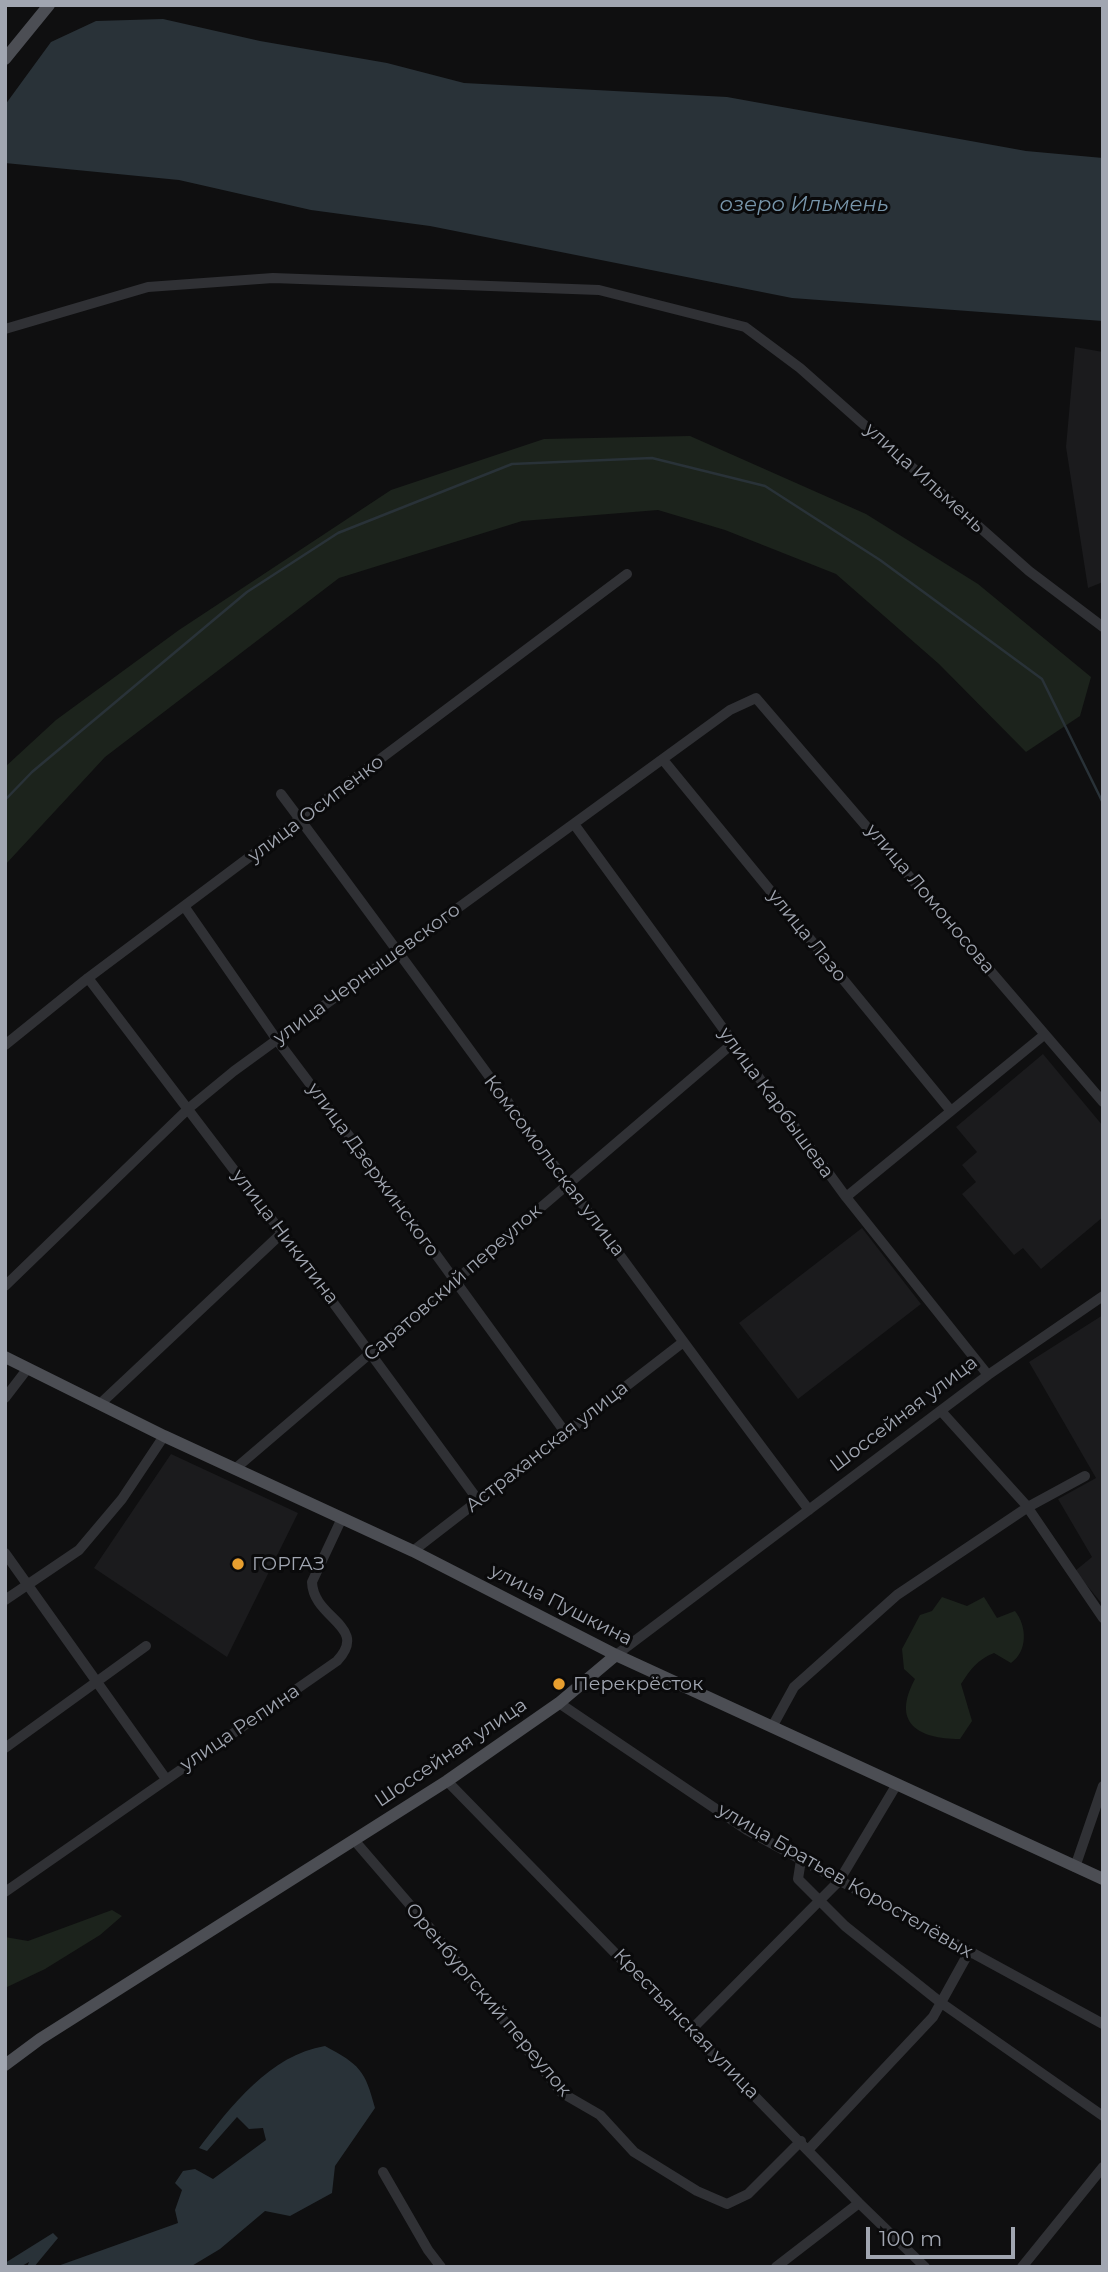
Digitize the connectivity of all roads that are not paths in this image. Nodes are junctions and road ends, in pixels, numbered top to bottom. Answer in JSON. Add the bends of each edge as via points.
{"nodes":[{"id":1,"x":50,"y":5,"type":"edge"},
{"id":2,"x":5,"y":59,"type":"edge"},
{"id":3,"x":5,"y":328,"type":"edge"},
{"id":4,"x":627,"y":573,"type":"dead end"},
{"id":5,"x":1103,"y":627,"type":"edge"},
{"id":6,"x":756,"y":698,"type":"joint"},
{"id":7,"x":664,"y":761,"type":"junction"},
{"id":8,"x":281,"y":794,"type":"dead end"},
{"id":9,"x":301,"y":821,"type":"junction"},
{"id":10,"x":574,"y":824,"type":"junction"},
{"id":11,"x":184,"y":906,"type":"junction"},
{"id":12,"x":398,"y":951,"type":"junction"},
{"id":13,"x":88,"y":978,"type":"junction"},
{"id":14,"x":1044,"y":1035,"type":"junction"},
{"id":15,"x":277,"y":1040,"type":"junction"},
{"id":16,"x":733,"y":1044,"type":"junction"},
{"id":17,"x":5,"y":1045,"type":"edge"},
{"id":18,"x":1103,"y":1101,"type":"edge"},
{"id":19,"x":189,"y":1108,"type":"junction"},
{"id":20,"x":951,"y":1111,"type":"junction"},
{"id":21,"x":568,"y":1184,"type":"junction"},
{"id":22,"x":846,"y":1197,"type":"junction"},
{"id":23,"x":282,"y":1233,"type":"junction"},
{"id":24,"x":454,"y":1282,"type":"junction"},
{"id":25,"x":5,"y":1286,"type":"edge"},
{"id":26,"x":1103,"y":1296,"type":"edge"},
{"id":27,"x":682,"y":1343,"type":"junction"},
{"id":28,"x":372,"y":1353,"type":"junction"},
{"id":29,"x":5,"y":1357,"type":"edge"},
{"id":30,"x":28,"y":1368,"type":"junction"},
{"id":31,"x":988,"y":1375,"type":"junction"},
{"id":32,"x":5,"y":1398,"type":"edge"},
{"id":33,"x":100,"y":1404,"type":"junction"},
{"id":34,"x":940,"y":1411,"type":"junction"},
{"id":35,"x":565,"y":1432,"type":"junction"},
{"id":36,"x":164,"y":1436,"type":"junction"},
{"id":37,"x":236,"y":1468,"type":"junction"},
{"id":38,"x":1085,"y":1476,"type":"dead end"},
{"id":39,"x":478,"y":1500,"type":"junction"},
{"id":40,"x":1028,"y":1507,"type":"junction"},
{"id":41,"x":809,"y":1510,"type":"junction"},
{"id":42,"x":342,"y":1518,"type":"junction"},
{"id":43,"x":413,"y":1551,"type":"junction"},
{"id":44,"x":5,"y":1553,"type":"edge"},
{"id":45,"x":29,"y":1583,"type":"junction"},
{"id":46,"x":5,"y":1600,"type":"edge"},
{"id":47,"x":1103,"y":1618,"type":"edge"},
{"id":48,"x":146,"y":1646,"type":"dead end"},
{"id":49,"x":617,"y":1655,"type":"junction"},
{"id":50,"x":97,"y":1681,"type":"junction"},
{"id":51,"x":559,"y":1703,"type":"junction"},
{"id":52,"x":772,"y":1727,"type":"junction"},
{"id":53,"x":5,"y":1748,"type":"edge"},
{"id":54,"x":166,"y":1779,"type":"junction"},
{"id":55,"x":447,"y":1781,"type":"junction"},
{"id":56,"x":897,"y":1784,"type":"junction"},
{"id":57,"x":1103,"y":1786,"type":"edge"},
{"id":58,"x":354,"y":1840,"type":"junction"},
{"id":59,"x":801,"y":1860,"type":"junction"},
{"id":60,"x":1075,"y":1867,"type":"junction"},
{"id":61,"x":1103,"y":1879,"type":"edge"},
{"id":62,"x":839,"y":1881,"type":"junction"},
{"id":63,"x":5,"y":1892,"type":"edge"},
{"id":64,"x":819,"y":1899,"type":"junction"},
{"id":65,"x":969,"y":1952,"type":"junction"},
{"id":66,"x":940,"y":2002,"type":"junction"},
{"id":67,"x":1103,"y":2024,"type":"edge"},
{"id":68,"x":691,"y":2030,"type":"junction"},
{"id":69,"x":5,"y":2064,"type":"edge"},
{"id":70,"x":1103,"y":2116,"type":"edge"},
{"id":71,"x":801,"y":2141,"type":"junction"},
{"id":72,"x":809,"y":2149,"type":"junction"},
{"id":73,"x":1103,"y":2167,"type":"edge"},
{"id":74,"x":383,"y":2172,"type":"dead end"},
{"id":75,"x":859,"y":2203,"type":"junction"},
{"id":76,"x":441,"y":2267,"type":"edge"},
{"id":77,"x":776,"y":2267,"type":"edge"},
{"id":78,"x":925,"y":2267,"type":"edge"},
{"id":79,"x":1022,"y":2267,"type":"edge"}],
"edges":[{"from":1,"to":2,"type":"main road"},
{"from":3,"to":5,"type":"street","name":"улица Ильмень","via":[[148,287],[273,278],[599,290],[746,327],[800,368],[1029,571]]},
{"from":4,"to":9,"type":"street","name":"улица Осипенко"},
{"from":6,"to":7,"type":"street","name":"улица Чернышевского","via":[[730,710]]},
{"from":6,"to":14,"type":"street","name":"улица Ломоносова"},
{"from":7,"to":10,"type":"street","name":"улица Чернышевского"},
{"from":7,"to":20,"type":"street","name":"улица Лазо"},
{"from":8,"to":9,"type":"street","name":"Комсомольская улица"},
{"from":9,"to":11,"type":"street","name":"улица Осипенко"},
{"from":9,"to":12,"type":"street","name":"Комсомольская улица"},
{"from":10,"to":12,"type":"street","name":"улица Чернышевского"},
{"from":10,"to":16,"type":"street","name":"улица Карбышева"},
{"from":11,"to":13,"type":"street","name":"улица Осипенко"},
{"from":11,"to":15,"type":"street","name":"улица Дзержинского"},
{"from":12,"to":15,"type":"street","name":"улица Чернышевского"},
{"from":12,"to":21,"type":"street","name":"Комсомольская улица"},
{"from":13,"to":17,"type":"street","name":"улица Осипенко"},
{"from":13,"to":19,"type":"street","name":"улица Никитина"},
{"from":14,"to":18,"type":"street","name":"улица Ломоносова"},
{"from":14,"to":20,"type":"street"},
{"from":15,"to":19,"type":"street","name":"улица Чернышевского"},
{"from":15,"to":24,"type":"street","name":"улица Дзержинского"},
{"from":16,"to":21,"type":"street","name":"Саратовский переулок"},
{"from":16,"to":22,"type":"street","name":"улица Карбышева"},
{"from":19,"to":23,"type":"street","name":"улица Никитина"},
{"from":19,"to":25,"type":"street","name":"улица Чернышевского"},
{"from":20,"to":22,"type":"street"},
{"from":21,"to":24,"type":"street","name":"Саратовский переулок"},
{"from":21,"to":27,"type":"street","name":"Комсомольская улица"},
{"from":22,"to":31,"type":"street","name":"улица Карбышева"},
{"from":23,"to":28,"type":"street","name":"улица Никитина"},
{"from":23,"to":33,"type":"street"},
{"from":24,"to":28,"type":"street","name":"Саратовский переулок"},
{"from":24,"to":35,"type":"street","name":"улица Дзержинского"},
{"from":26,"to":31,"type":"street","name":"Шоссейная улица"},
{"from":27,"to":35,"type":"street","name":"Астраханская улица"},
{"from":27,"to":41,"type":"street","name":"Комсомольская улица"},
{"from":28,"to":37,"type":"street","name":"Саратовский переулок"},
{"from":28,"to":39,"type":"street","name":"улица Никитина"},
{"from":29,"to":30,"type":"main road","name":"улица Пушкина"},
{"from":30,"to":32,"type":"street"},
{"from":30,"to":33,"type":"main road","name":"улица Пушкина"},
{"from":31,"to":34,"type":"street","name":"Шоссейная улица"},
{"from":33,"to":36,"type":"main road","name":"улица Пушкина"},
{"from":34,"to":40,"type":"street"},
{"from":34,"to":41,"type":"street","name":"Шоссейная улица"},
{"from":35,"to":39,"type":"street","name":"Астраханская улица"},
{"from":36,"to":37,"type":"main road","name":"улица Пушкина"},
{"from":36,"to":45,"type":"street","via":[[122,1499],[79,1550]]},
{"from":37,"to":42,"type":"main road","name":"улица Пушкина"},
{"from":38,"to":40,"type":"street"},
{"from":39,"to":43,"type":"street","name":"Астраханская улица"},
{"from":40,"to":47,"type":"street"},
{"from":40,"to":52,"type":"street","via":[[897,1595],[794,1687]]},
{"from":41,"to":49,"type":"street","name":"Шоссейная улица"},
{"from":42,"to":43,"type":"main road","name":"улица Пушкина"},
{"from":42,"to":54,"type":"street","name":"улица Репина","via":[[312,1582],[312,1593],[326,1614],[346,1630],[350,1640],[347,1651]]},
{"from":43,"to":49,"type":"main road","name":"улица Пушкина"},
{"from":44,"to":45,"type":"street"},
{"from":45,"to":46,"type":"street"},
{"from":45,"to":50,"type":"street"},
{"from":48,"to":50,"type":"street"},
{"from":49,"to":51,"type":"main road","name":"Шоссейная улица"},
{"from":49,"to":52,"type":"main road","name":"улица Пушкина"},
{"from":50,"to":53,"type":"street"},
{"from":50,"to":54,"type":"street"},
{"from":51,"to":55,"type":"main road","name":"Шоссейная улица"},
{"from":51,"to":59,"type":"street","name":"улица Братьев Коростелёвых","via":[[747,1830]]},
{"from":52,"to":56,"type":"main road","name":"улица Пушкина"},
{"from":54,"to":63,"type":"street","name":"улица Репина"},
{"from":55,"to":58,"type":"main road","name":"Шоссейная улица"},
{"from":55,"to":68,"type":"street","name":"Крестьянская улица"},
{"from":56,"to":60,"type":"main road","name":"улица Пушкина"},
{"from":56,"to":62,"type":"street"},
{"from":57,"to":60,"type":"street"},
{"from":58,"to":69,"type":"main road","name":"Шоссейная улица"},
{"from":58,"to":71,"type":"street","name":"Оренбургский переулок","via":[[562,2093],[600,2115],[634,2152],[727,2204],[748,2194]]},
{"from":59,"to":62,"type":"street","name":"улица Братьев Коростелёвых"},
{"from":59,"to":64,"type":"street","via":[[798,1879]]},
{"from":60,"to":61,"type":"main road","name":"улица Пушкина"},
{"from":62,"to":64,"type":"street"},
{"from":62,"to":65,"type":"street","name":"улица Братьев Коростелёвых"},
{"from":64,"to":66,"type":"street","via":[[845,1926]]},
{"from":64,"to":68,"type":"street"},
{"from":65,"to":66,"type":"street"},
{"from":65,"to":67,"type":"street","name":"улица Братьев Коростелёвых"},
{"from":66,"to":70,"type":"street"},
{"from":66,"to":72,"type":"street","via":[[933,2017]]},
{"from":68,"to":71,"type":"street","name":"Крестьянская улица"},
{"from":71,"to":72,"type":"street","name":"Крестьянская улица"},
{"from":72,"to":75,"type":"street","name":"Крестьянская улица"},
{"from":73,"to":79,"type":"street"},
{"from":74,"to":76,"type":"street"},
{"from":75,"to":77,"type":"street"},
{"from":75,"to":78,"type":"street","name":"Крестьянская улица"}]}
